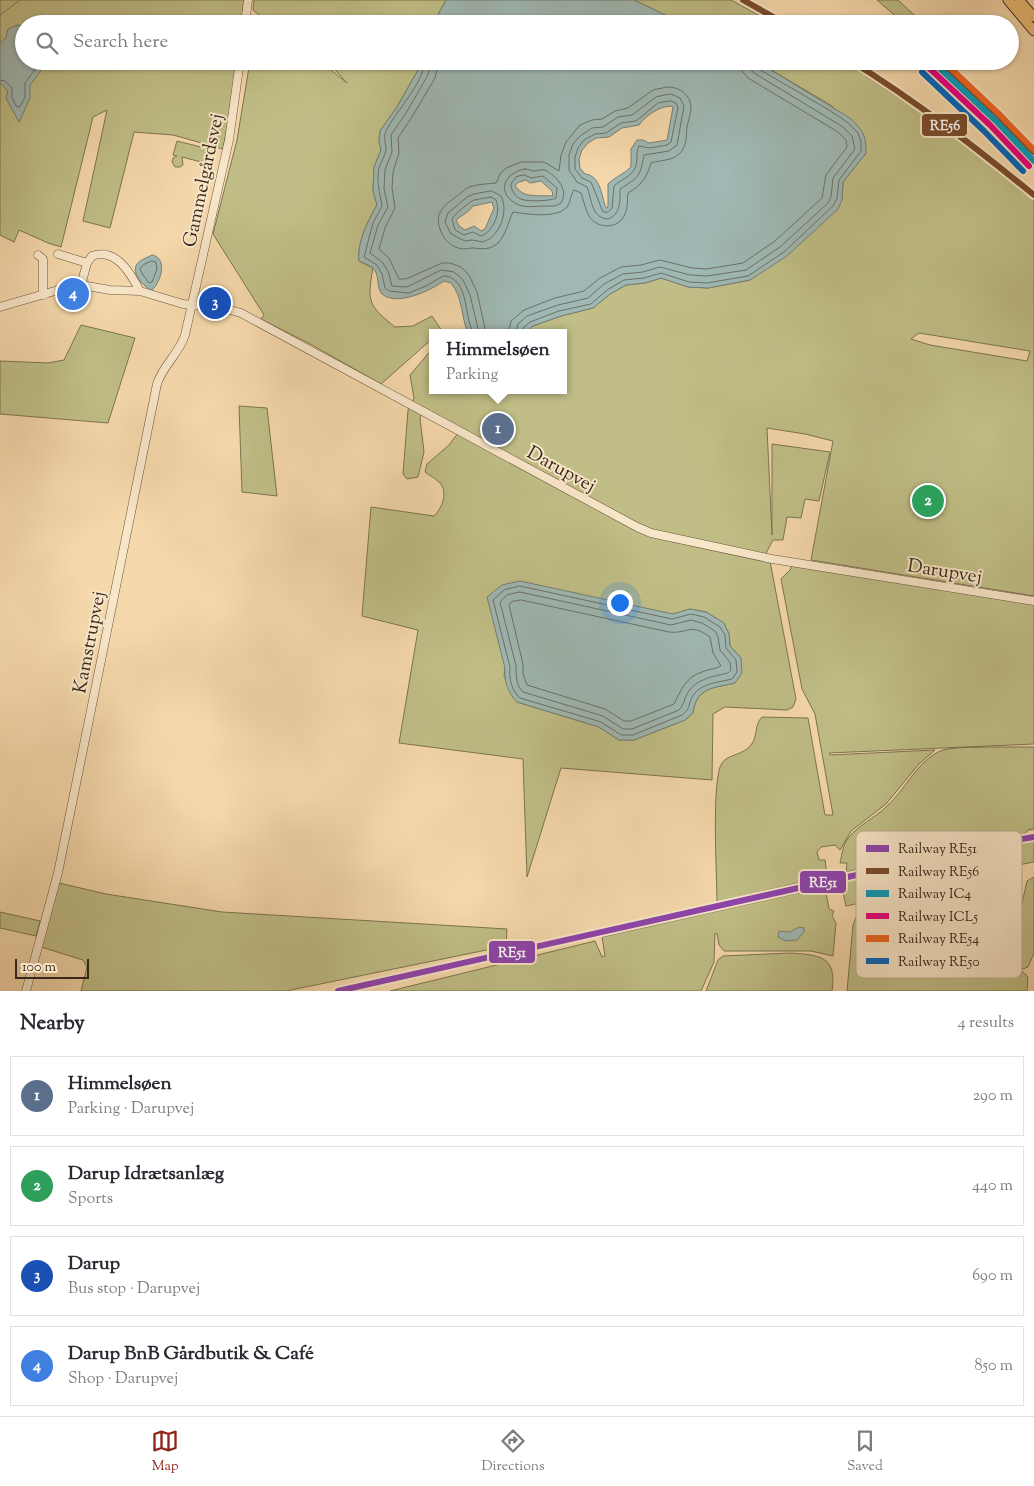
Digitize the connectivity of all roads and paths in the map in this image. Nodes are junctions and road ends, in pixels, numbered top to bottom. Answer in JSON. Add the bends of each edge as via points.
{"nodes":[{"id":1,"x":248,"y":0,"type":"edge"},
{"id":2,"x":1008,"y":0,"type":"edge"},
{"id":3,"x":1019,"y":0,"type":"edge"},
{"id":4,"x":246,"y":15,"type":"edge"},
{"id":5,"x":1033,"y":25,"type":"edge"},
{"id":6,"x":239,"y":70,"type":"edge"},
{"id":7,"x":58,"y":254,"type":"dead end"},
{"id":8,"x":38,"y":255,"type":"dead end"},
{"id":9,"x":87,"y":263,"type":"junction"},
{"id":10,"x":81,"y":285,"type":"junction"},
{"id":11,"x":140,"y":291,"type":"junction"},
{"id":12,"x":44,"y":295,"type":"junction"},
{"id":13,"x":191,"y":304,"type":"junction"},
{"id":14,"x":0,"y":308,"type":"edge"},
{"id":15,"x":1034,"y":601,"type":"edge"},
{"id":16,"x":26,"y":991,"type":"edge"}],
"edges":[{"from":1,"to":4,"type":"street"},
{"from":2,"to":5,"type":"main road"},
{"from":3,"to":5,"type":"main road"},
{"from":6,"to":13,"type":"street","name":"Gammelgårdsvej","via":[[229,140]]},
{"from":7,"to":9,"type":"street"},
{"from":8,"to":12,"type":"street","via":[[43,259]]},
{"from":9,"to":10,"type":"street"},
{"from":9,"to":11,"type":"street","via":[[96,255],[113,258],[130,271]]},
{"from":10,"to":11,"type":"street","name":"Darupvej"},
{"from":10,"to":12,"type":"street","name":"Darupvej"},
{"from":11,"to":13,"type":"street","name":"Darupvej"},
{"from":12,"to":14,"type":"street","name":"Darupvej"},
{"from":13,"to":15,"type":"street","name":"Darupvej","via":[[249,316],[651,533],[772,559]]},
{"from":13,"to":16,"type":"street","name":"Kamstrupvej","via":[[181,346],[165,366],[157,384],[58,873]]}]}
